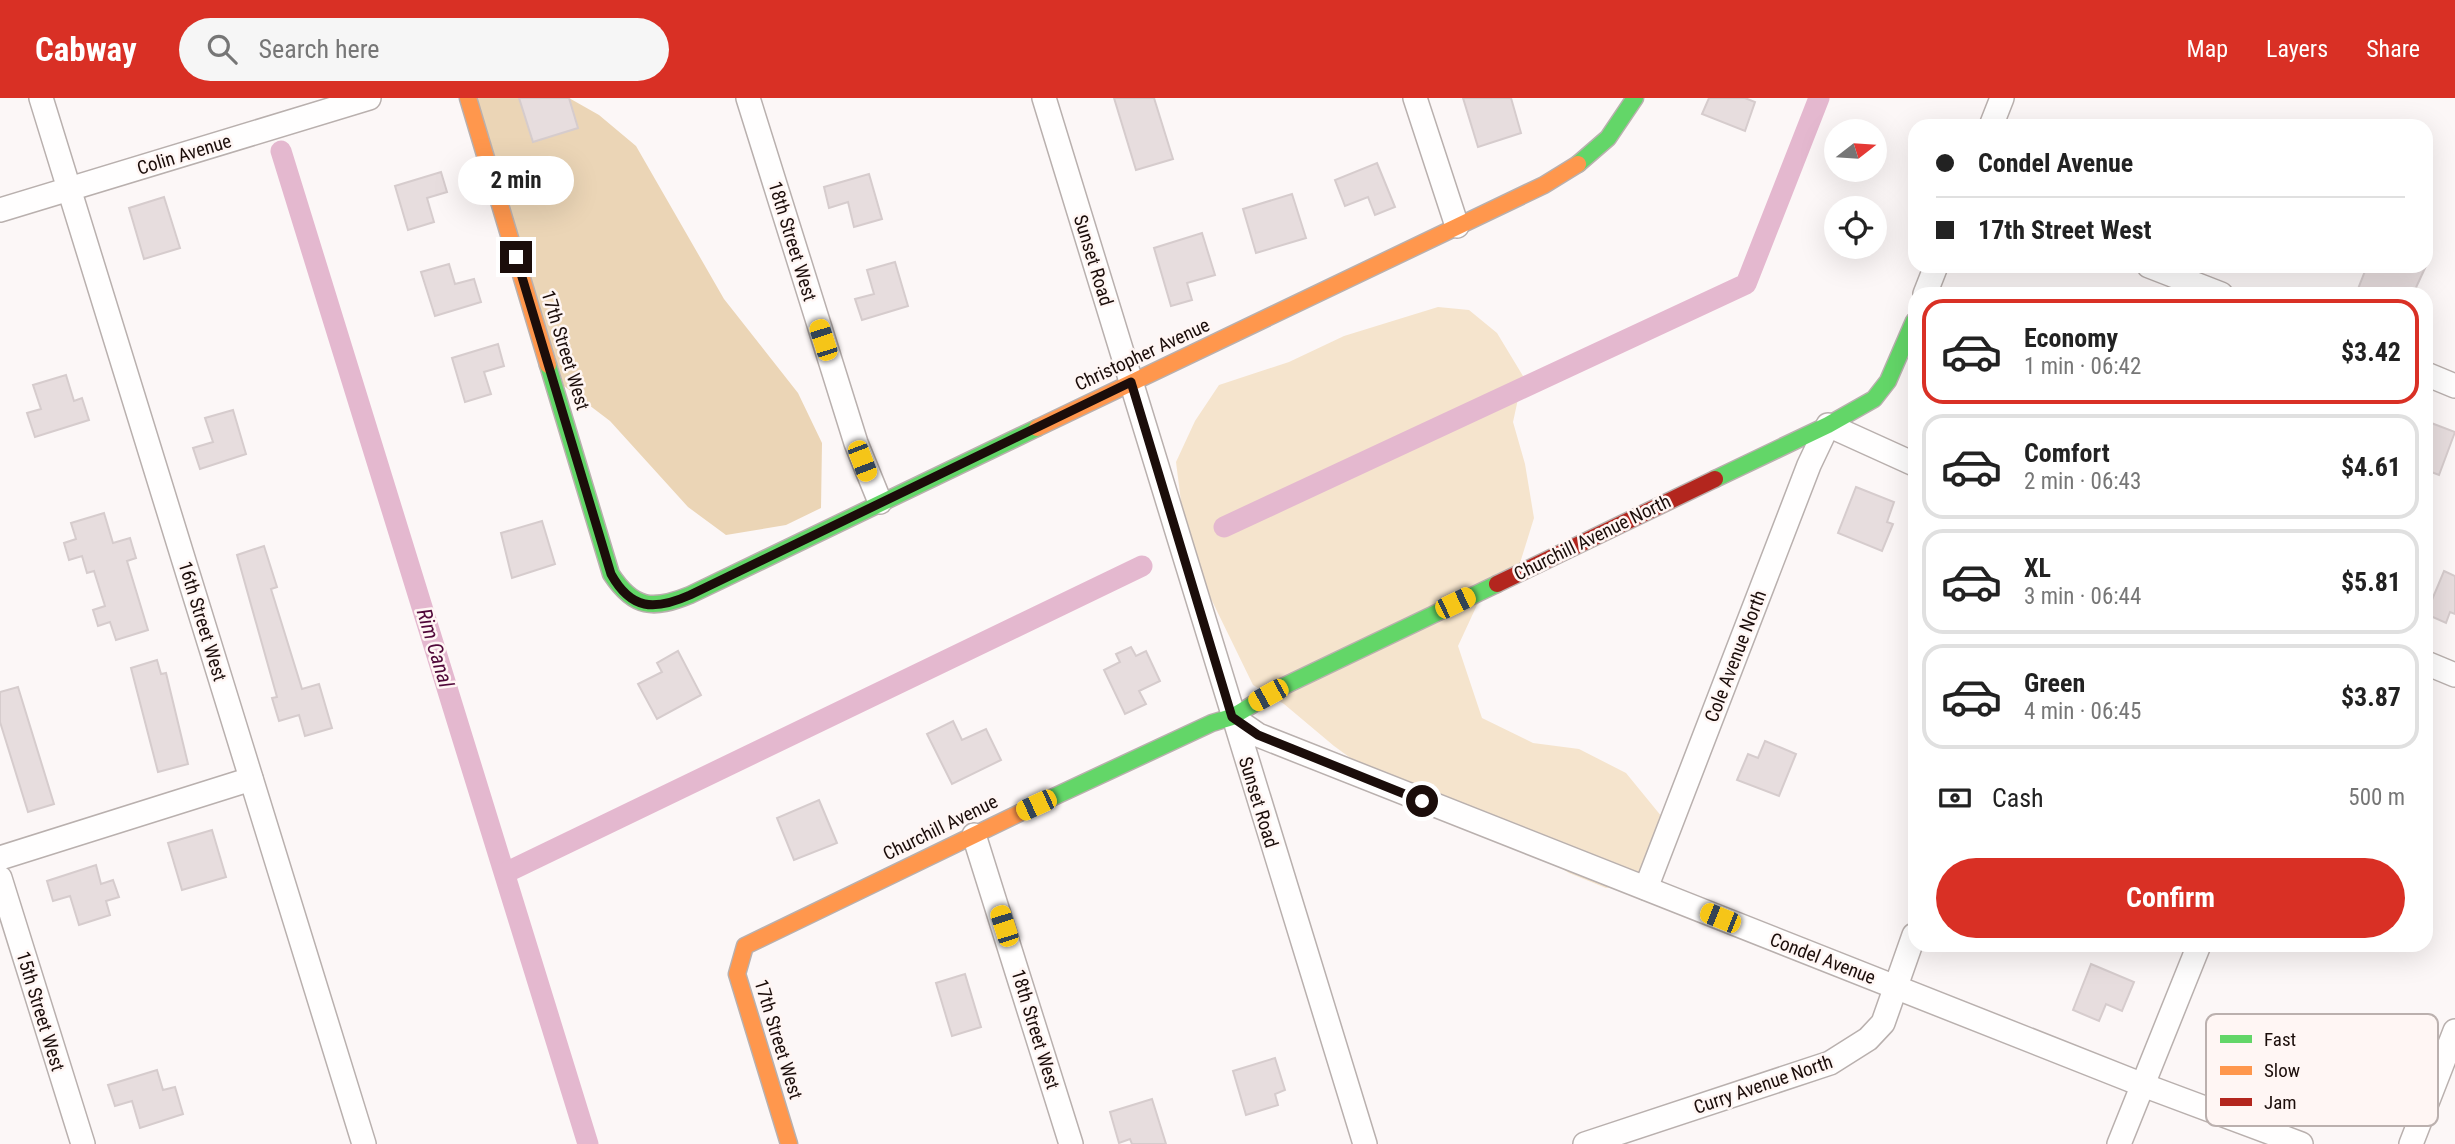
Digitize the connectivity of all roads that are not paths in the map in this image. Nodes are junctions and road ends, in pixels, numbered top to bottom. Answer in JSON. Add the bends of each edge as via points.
{"nodes":[{"id":1,"x":41,"y":98,"type":"edge"},
{"id":2,"x":369,"y":98,"type":"edge"},
{"id":3,"x":468,"y":98,"type":"edge"},
{"id":4,"x":748,"y":98,"type":"edge"},
{"id":5,"x":1044,"y":98,"type":"edge"},
{"id":6,"x":1415,"y":98,"type":"edge"},
{"id":7,"x":1635,"y":98,"type":"edge"},
{"id":8,"x":2001,"y":98,"type":"edge"},
{"id":9,"x":1994,"y":119,"type":"edge"},
{"id":10,"x":69,"y":188,"type":"junction"},
{"id":11,"x":0,"y":210,"type":"edge"},
{"id":12,"x":1457,"y":226,"type":"junction"},
{"id":13,"x":2167,"y":273,"type":"edge"},
{"id":14,"x":2203,"y":287,"type":"edge"},
{"id":15,"x":1908,"y":335,"type":"edge"},
{"id":16,"x":2433,"y":377,"type":"edge"},
{"id":17,"x":1131,"y":382,"type":"junction"},
{"id":18,"x":2455,"y":386,"type":"edge"},
{"id":19,"x":1828,"y":425,"type":"junction"},
{"id":20,"x":1908,"y":461,"type":"edge"},
{"id":21,"x":880,"y":502,"type":"junction"},
{"id":22,"x":639,"y":604,"type":"joint"},
{"id":23,"x":2433,"y":666,"type":"edge"},
{"id":24,"x":2455,"y":675,"type":"edge"},
{"id":25,"x":1232,"y":717,"type":"junction"},
{"id":26,"x":251,"y":779,"type":"junction"},
{"id":27,"x":974,"y":835,"type":"junction"},
{"id":28,"x":0,"y":858,"type":"edge"},
{"id":29,"x":0,"y":878,"type":"edge"},
{"id":30,"x":1646,"y":888,"type":"junction"},
{"id":31,"x":745,"y":946,"type":"joint"},
{"id":32,"x":1908,"y":952,"type":"edge"},
{"id":33,"x":2196,"y":952,"type":"edge"},
{"id":34,"x":1896,"y":986,"type":"junction"},
{"id":35,"x":2455,"y":1031,"type":"edge"},
{"id":36,"x":2438,"y":1075,"type":"edge"},
{"id":37,"x":2143,"y":1085,"type":"junction"},
{"id":38,"x":2206,"y":1109,"type":"edge"},
{"id":39,"x":2253,"y":1126,"type":"edge"},
{"id":40,"x":2418,"y":1126,"type":"edge"},
{"id":41,"x":83,"y":1144,"type":"edge"},
{"id":42,"x":363,"y":1144,"type":"edge"},
{"id":43,"x":789,"y":1144,"type":"edge"},
{"id":44,"x":1071,"y":1144,"type":"edge"},
{"id":45,"x":1365,"y":1144,"type":"edge"},
{"id":46,"x":1585,"y":1144,"type":"edge"},
{"id":47,"x":2119,"y":1144,"type":"edge"},
{"id":48,"x":2301,"y":1144,"type":"edge"},
{"id":49,"x":2411,"y":1144,"type":"edge"}],
"edges":[{"from":1,"to":10,"type":"street","name":"16th Street West"},
{"from":2,"to":10,"type":"street","name":"Colin Avenue"},
{"from":3,"to":22,"type":"street","name":"17th Street West","via":[[611,574],[621,593]]},
{"from":4,"to":21,"type":"street","name":"18th Street West","via":[[856,443]]},
{"from":5,"to":17,"type":"street","name":"Sunset Road"},
{"from":6,"to":12,"type":"street"},
{"from":7,"to":12,"type":"street","name":"Christopher Avenue","via":[[1623,121],[1589,158]]},
{"from":8,"to":9,"type":"street"},
{"from":10,"to":11,"type":"street","name":"Colin Avenue"},
{"from":10,"to":26,"type":"street","name":"16th Street West"},
{"from":12,"to":17,"type":"street","name":"Christopher Avenue"},
{"from":13,"to":14,"type":"street"},
{"from":15,"to":19,"type":"street","name":"Churchill Avenue North","via":[[1888,381],[1874,399]]},
{"from":16,"to":18,"type":"street"},
{"from":17,"to":21,"type":"street","name":"Christopher Avenue"},
{"from":17,"to":25,"type":"street","name":"Sunset Road"},
{"from":19,"to":20,"type":"street"},
{"from":19,"to":25,"type":"street","name":"Churchill Avenue North","via":[[1282,687]]},
{"from":19,"to":30,"type":"street","name":"Cole Avenue North"},
{"from":21,"to":22,"type":"street","name":"Christopher Avenue","via":[[670,604]]},
{"from":23,"to":24,"type":"street"},
{"from":25,"to":27,"type":"street","name":"Churchill Avenue"},
{"from":25,"to":30,"type":"street","name":"Condel Avenue","via":[[1258,735]]},
{"from":25,"to":45,"type":"street","name":"Sunset Road"},
{"from":26,"to":28,"type":"street"},
{"from":26,"to":42,"type":"street","name":"16th Street West"},
{"from":27,"to":31,"type":"street","name":"Churchill Avenue"},
{"from":27,"to":44,"type":"street","name":"18th Street West"},
{"from":29,"to":41,"type":"street","name":"15th Street West"},
{"from":30,"to":34,"type":"street","name":"Condel Avenue"},
{"from":31,"to":43,"type":"street","name":"17th Street West","via":[[737,974]]},
{"from":32,"to":34,"type":"street","name":"Curry Avenue North"},
{"from":33,"to":37,"type":"street"},
{"from":34,"to":37,"type":"street","name":"Condel Avenue"},
{"from":34,"to":46,"type":"street","name":"Curry Avenue North","via":[[1883,1023],[1868,1039],[1830,1063]]},
{"from":35,"to":36,"type":"street"},
{"from":37,"to":38,"type":"street","name":"Condel Avenue"},
{"from":37,"to":47,"type":"street"},
{"from":39,"to":48,"type":"street","name":"Condel Avenue"},
{"from":40,"to":49,"type":"street"}]}
